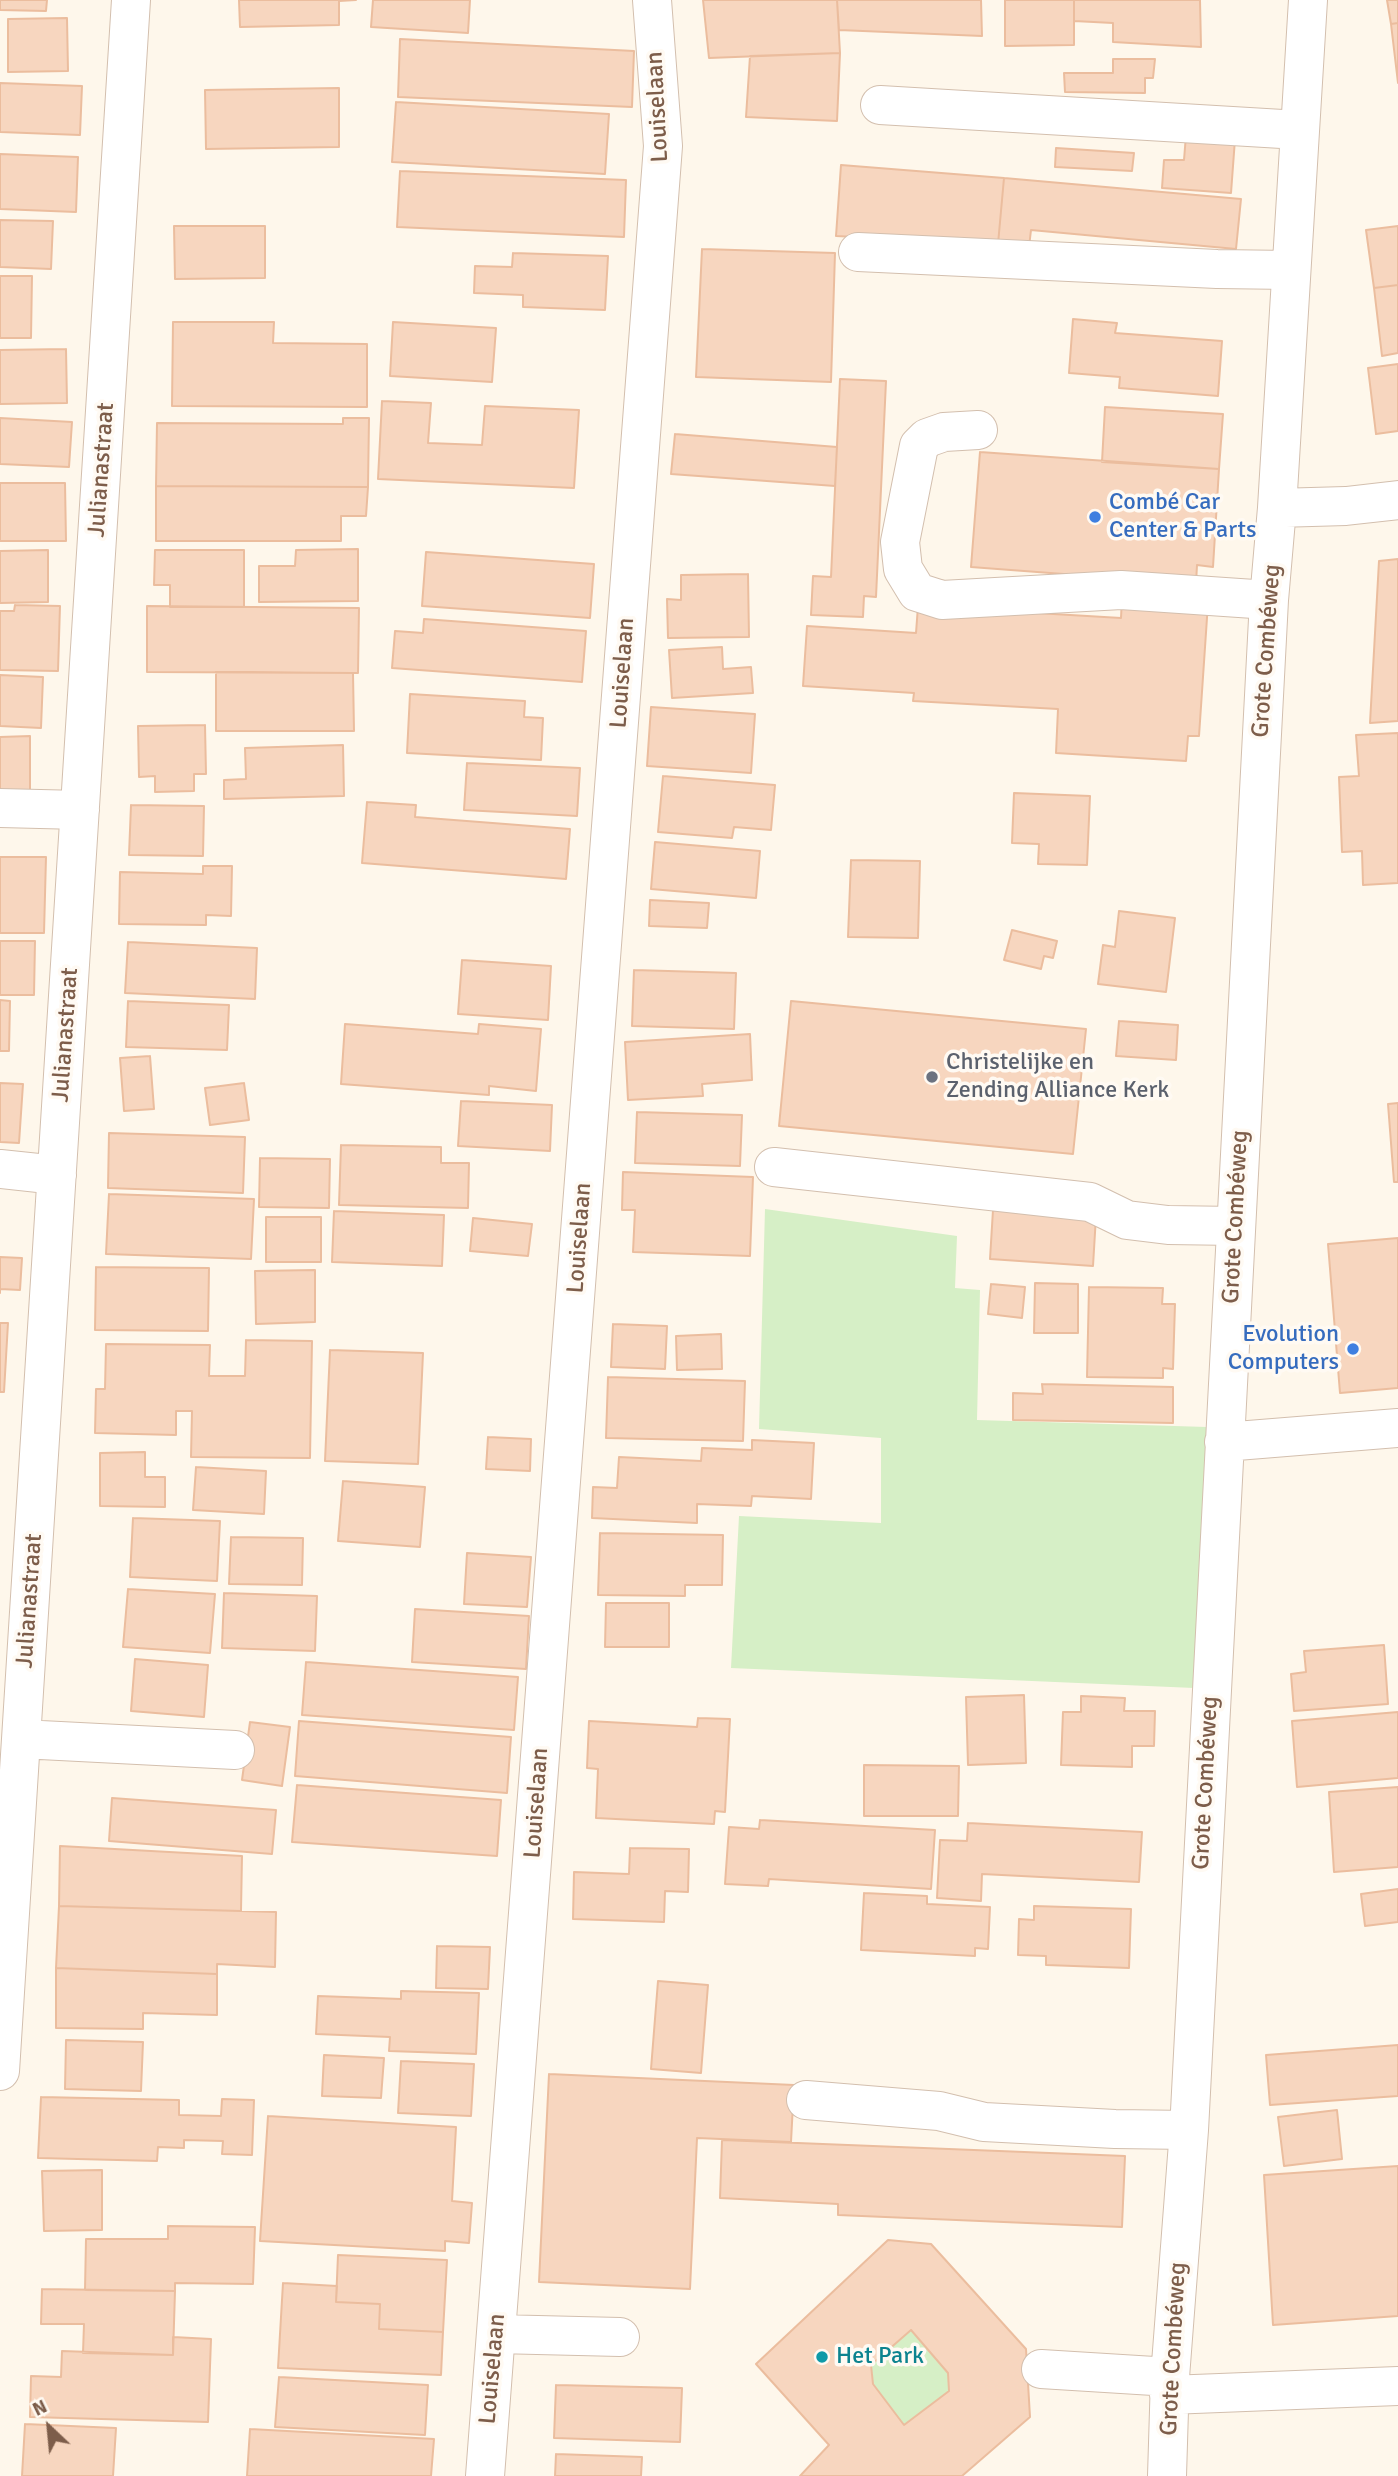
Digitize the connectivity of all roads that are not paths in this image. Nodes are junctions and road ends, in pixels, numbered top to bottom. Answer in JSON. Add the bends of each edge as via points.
{"nodes":[{"id":1,"x":131,"y":0,"type":"edge"},
{"id":2,"x":652,"y":0,"type":"edge"},
{"id":3,"x":1308,"y":0,"type":"edge"},
{"id":4,"x":880,"y":105,"type":"dead end"},
{"id":5,"x":1299,"y":130,"type":"junction"},
{"id":6,"x":858,"y":252,"type":"dead end"},
{"id":7,"x":1290,"y":270,"type":"junction"},
{"id":8,"x":978,"y":430,"type":"dead end"},
{"id":9,"x":1398,"y":500,"type":"edge"},
{"id":10,"x":1278,"y":508,"type":"junction"},
{"id":11,"x":1269,"y":600,"type":"junction"},
{"id":12,"x":0,"y":807,"type":"edge"},
{"id":13,"x":80,"y":810,"type":"junction"},
{"id":14,"x":774,"y":1167,"type":"dead end"},
{"id":15,"x":0,"y":1170,"type":"edge"},
{"id":16,"x":57,"y":1175,"type":"junction"},
{"id":17,"x":1236,"y":1226,"type":"junction"},
{"id":18,"x":1398,"y":1428,"type":"edge"},
{"id":19,"x":1224,"y":1442,"type":"junction"},
{"id":20,"x":21,"y":1739,"type":"junction"},
{"id":21,"x":234,"y":1750,"type":"dead end"},
{"id":22,"x":0,"y":2071,"type":"edge"},
{"id":23,"x":806,"y":2100,"type":"dead end"},
{"id":24,"x":1189,"y":2130,"type":"junction"},
{"id":25,"x":496,"y":2334,"type":"junction"},
{"id":26,"x":620,"y":2337,"type":"dead end"},
{"id":27,"x":1041,"y":2369,"type":"dead end"},
{"id":28,"x":1169,"y":2386,"type":"junction"},
{"id":29,"x":1398,"y":2386,"type":"edge"},
{"id":30,"x":485,"y":2476,"type":"edge"},
{"id":31,"x":1167,"y":2476,"type":"edge"}],
"edges":[{"from":1,"to":13,"type":"street","name":"Julianastraat"},
{"from":2,"to":25,"type":"street","name":"Louiselaan","via":[[663,146]]},
{"from":3,"to":5,"type":"street","name":"Grote Combéweg"},
{"from":4,"to":5,"type":"street"},
{"from":5,"to":7,"type":"street","name":"Grote Combéweg"},
{"from":6,"to":7,"type":"street"},
{"from":7,"to":10,"type":"street","name":"Grote Combéweg"},
{"from":8,"to":11,"type":"street","via":[[944,432],[919,446],[900,542],[903,569],[917,592],[942,600],[1121,590]]},
{"from":9,"to":10,"type":"street"},
{"from":10,"to":11,"type":"street","name":"Grote Combéweg"},
{"from":11,"to":17,"type":"street","name":"Grote Combéweg"},
{"from":12,"to":13,"type":"street"},
{"from":13,"to":16,"type":"street","name":"Julianastraat"},
{"from":14,"to":17,"type":"street","via":[[1090,1202],[1127,1220]]},
{"from":15,"to":16,"type":"street"},
{"from":16,"to":20,"type":"street","name":"Julianastraat"},
{"from":17,"to":19,"type":"street","name":"Grote Combéweg"},
{"from":18,"to":19,"type":"street"},
{"from":19,"to":24,"type":"street","name":"Grote Combéweg"},
{"from":20,"to":21,"type":"street"},
{"from":20,"to":22,"type":"street","name":"Julianastraat"},
{"from":23,"to":24,"type":"street","via":[[939,2111],[984,2122]]},
{"from":24,"to":28,"type":"street","name":"Grote Combéweg"},
{"from":25,"to":26,"type":"street"},
{"from":25,"to":30,"type":"street","name":"Louiselaan"},
{"from":27,"to":28,"type":"street"},
{"from":28,"to":29,"type":"street"},
{"from":28,"to":31,"type":"street","name":"Grote Combéweg"}]}
